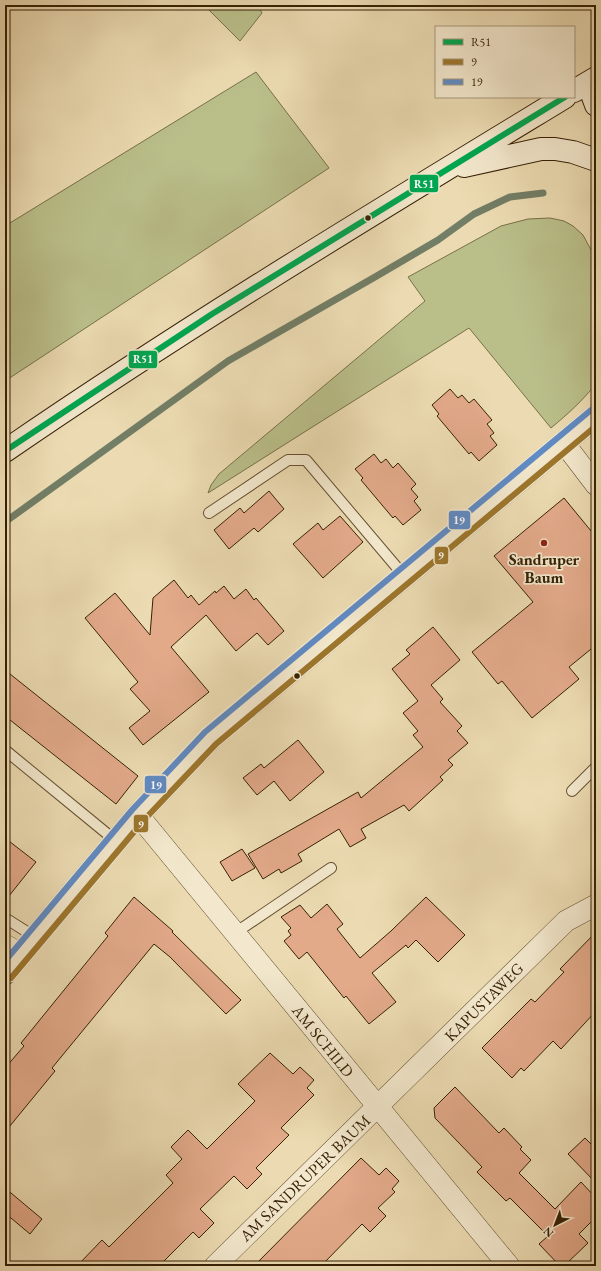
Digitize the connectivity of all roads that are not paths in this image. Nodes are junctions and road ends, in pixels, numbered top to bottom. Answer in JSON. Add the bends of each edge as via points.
{"nodes":[{"id":1,"x":586,"y":84,"type":"edge"},
{"id":2,"x":563,"y":98,"type":"edge"},
{"id":3,"x":596,"y":105,"type":"edge"},
{"id":4,"x":596,"y":160,"type":"edge"},
{"id":5,"x":443,"y":171,"type":"junction"},
{"id":6,"x":596,"y":416,"type":"edge"},
{"id":7,"x":564,"y":443,"type":"junction"},
{"id":8,"x":5,"y":451,"type":"edge"},
{"id":9,"x":596,"y":485,"type":"edge"},
{"id":10,"x":209,"y":514,"type":"dead end"},
{"id":11,"x":405,"y":577,"type":"junction"},
{"id":12,"x":5,"y":750,"type":"edge"},
{"id":13,"x":596,"y":767,"type":"edge"},
{"id":14,"x":572,"y":791,"type":"dead end"},
{"id":15,"x":138,"y":815,"type":"junction"},
{"id":16,"x":116,"y":841,"type":"junction"},
{"id":17,"x":331,"y":868,"type":"dead end"},
{"id":18,"x":596,"y":905,"type":"edge"},
{"id":19,"x":5,"y":918,"type":"edge"},
{"id":20,"x":235,"y":934,"type":"junction"},
{"id":21,"x":35,"y":937,"type":"junction"},
{"id":22,"x":13,"y":950,"type":"edge"},
{"id":23,"x":5,"y":973,"type":"edge"},
{"id":24,"x":377,"y":1108,"type":"junction"},
{"id":25,"x":215,"y":1266,"type":"edge"},
{"id":26,"x":509,"y":1266,"type":"edge"}],
"edges":[{"from":1,"to":3,"type":"street"},
{"from":2,"to":5,"type":"street"},
{"from":4,"to":5,"type":"street","via":[[568,151],[541,149]]},
{"from":5,"to":8,"type":"street","via":[[201,320]]},
{"from":6,"to":7,"type":"street"},
{"from":7,"to":9,"type":"street"},
{"from":7,"to":11,"type":"street"},
{"from":10,"to":11,"type":"lane","via":[[288,460],[306,460]]},
{"from":11,"to":15,"type":"street","via":[[211,738]]},
{"from":12,"to":16,"type":"lane"},
{"from":13,"to":14,"type":"lane"},
{"from":15,"to":16,"type":"street"},
{"from":15,"to":20,"type":"street","name":"AM SCHILD"},
{"from":16,"to":21,"type":"street"},
{"from":17,"to":20,"type":"lane"},
{"from":18,"to":24,"type":"street","name":"KAPUSTAWEG","via":[[566,921]]},
{"from":19,"to":21,"type":"lane"},
{"from":20,"to":24,"type":"street","name":"AM SCHILD"},
{"from":21,"to":22,"type":"street"},
{"from":22,"to":23,"type":"street"},
{"from":24,"to":25,"type":"street","name":"AM SANDRUPER BAUM"},
{"from":24,"to":26,"type":"street","name":"AM SCHILD"}]}
